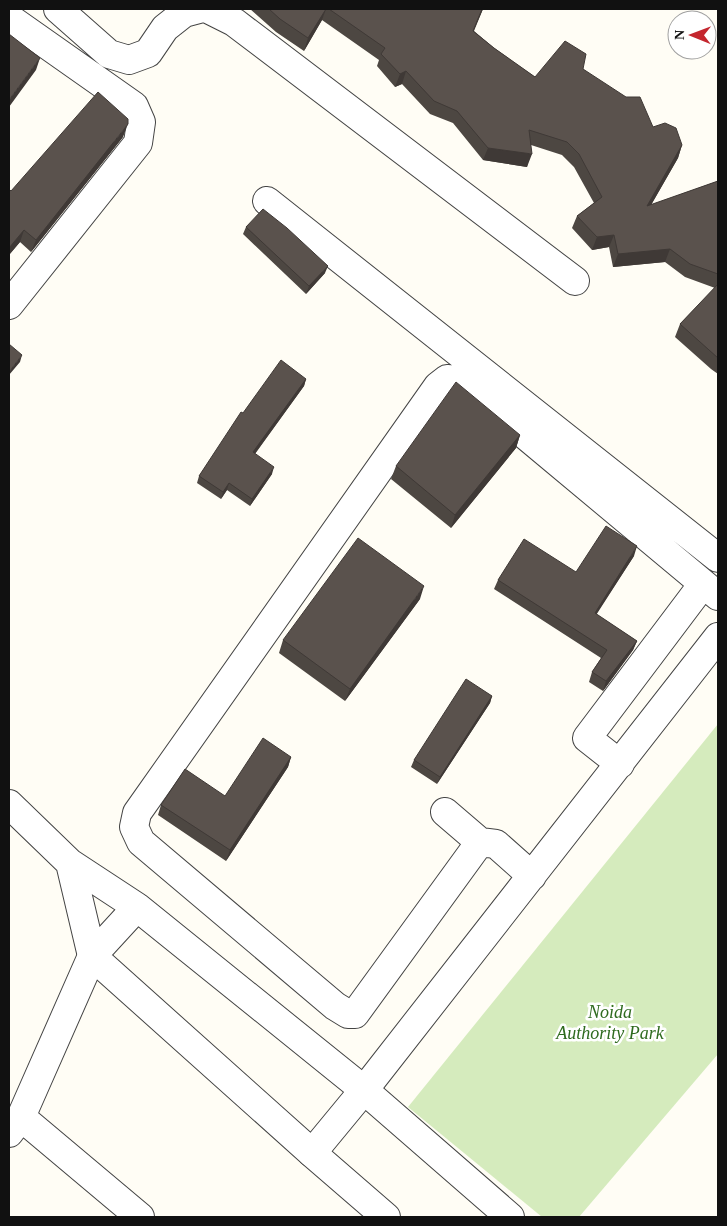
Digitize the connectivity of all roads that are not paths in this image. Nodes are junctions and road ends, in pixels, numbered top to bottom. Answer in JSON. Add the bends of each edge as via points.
{"nodes":[{"id":1,"x":58,"y":9,"type":"edge"},
{"id":2,"x":199,"y":9,"type":"edge"},
{"id":3,"x":208,"y":9,"type":"edge"},
{"id":4,"x":9,"y":18,"type":"edge"},
{"id":5,"x":267,"y":201,"type":"dead end"},
{"id":6,"x":576,"y":281,"type":"dead end"},
{"id":7,"x":9,"y":305,"type":"edge"},
{"id":8,"x":718,"y":558,"type":"edge"},
{"id":9,"x":711,"y":590,"type":"edge"},
{"id":10,"x":718,"y":638,"type":"edge"},
{"id":11,"x":620,"y":764,"type":"junction"},
{"id":12,"x":9,"y":804,"type":"edge"},
{"id":13,"x":444,"y":812,"type":"dead end"},
{"id":14,"x":480,"y":842,"type":"junction"},
{"id":15,"x":70,"y":863,"type":"junction"},
{"id":16,"x":532,"y":876,"type":"junction"},
{"id":17,"x":136,"y":907,"type":"junction"},
{"id":18,"x":92,"y":956,"type":"junction"},
{"id":19,"x":364,"y":1090,"type":"junction"},
{"id":20,"x":15,"y":1125,"type":"edge"},
{"id":21,"x":312,"y":1153,"type":"junction"},
{"id":22,"x":140,"y":1217,"type":"edge"},
{"id":23,"x":386,"y":1217,"type":"edge"},
{"id":24,"x":510,"y":1217,"type":"edge"}],
"edges":[{"from":1,"to":2,"type":"street","via":[[109,54],[129,60],[148,53],[165,28],[184,14]]},
{"from":3,"to":6,"type":"street","via":[[234,22]]},
{"from":4,"to":7,"type":"street","via":[[134,106],[141,122],[138,143]]},
{"from":5,"to":8,"type":"street"},
{"from":9,"to":11,"type":"street","via":[[587,738]]},
{"from":9,"to":14,"type":"street","via":[[459,380],[447,379],[438,386],[137,813],[134,827],[141,842],[348,1014],[355,1014]]},
{"from":10,"to":11,"type":"street"},
{"from":11,"to":16,"type":"street"},
{"from":12,"to":15,"type":"street"},
{"from":13,"to":14,"type":"street"},
{"from":14,"to":16,"type":"street","via":[[496,844]]},
{"from":15,"to":17,"type":"street"},
{"from":15,"to":18,"type":"street"},
{"from":16,"to":19,"type":"street"},
{"from":17,"to":18,"type":"street"},
{"from":17,"to":19,"type":"street"},
{"from":18,"to":20,"type":"street"},
{"from":18,"to":21,"type":"street"},
{"from":19,"to":21,"type":"street"},
{"from":19,"to":24,"type":"street"},
{"from":20,"to":22,"type":"street"},
{"from":21,"to":23,"type":"street"}]}
